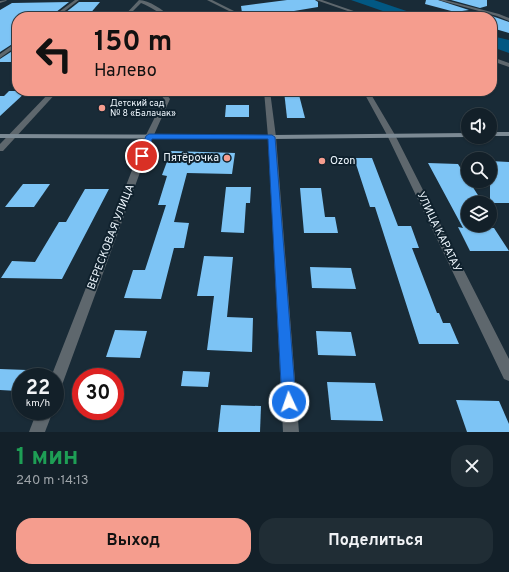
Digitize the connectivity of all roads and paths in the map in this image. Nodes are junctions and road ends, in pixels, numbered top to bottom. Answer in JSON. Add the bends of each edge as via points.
{"nodes":[{"id":1,"x":5,"y":0,"type":"edge"},
{"id":2,"x":78,"y":0,"type":"edge"},
{"id":3,"x":208,"y":0,"type":"edge"},
{"id":4,"x":318,"y":0,"type":"edge"},
{"id":5,"x":441,"y":0,"type":"edge"},
{"id":6,"x":140,"y":1,"type":"edge"},
{"id":7,"x":0,"y":2,"type":"edge"},
{"id":8,"x":61,"y":12,"type":"edge"},
{"id":9,"x":130,"y":12,"type":"edge"},
{"id":10,"x":162,"y":12,"type":"edge"},
{"id":11,"x":233,"y":12,"type":"edge"},
{"id":12,"x":353,"y":12,"type":"edge"},
{"id":13,"x":482,"y":12,"type":"edge"},
{"id":14,"x":509,"y":16,"type":"edge"},
{"id":15,"x":497,"y":17,"type":"edge"},
{"id":16,"x":502,"y":18,"type":"junction"},
{"id":17,"x":497,"y":20,"type":"edge"},
{"id":18,"x":509,"y":20,"type":"edge"},
{"id":19,"x":12,"y":48,"type":"edge"},
{"id":20,"x":0,"y":56,"type":"edge"},
{"id":21,"x":497,"y":61,"type":"edge"},
{"id":22,"x":509,"y":65,"type":"edge"},
{"id":23,"x":50,"y":96,"type":"edge"},
{"id":24,"x":165,"y":96,"type":"edge"},
{"id":25,"x":268,"y":96,"type":"edge"},
{"id":26,"x":369,"y":96,"type":"edge"},
{"id":27,"x":497,"y":134,"type":"edge"},
{"id":28,"x":391,"y":135,"type":"junction"},
{"id":29,"x":461,"y":135,"type":"edge"},
{"id":30,"x":508,"y":135,"type":"edge"},
{"id":31,"x":0,"y":136,"type":"edge"},
{"id":32,"x":12,"y":136,"type":"junction"},
{"id":33,"x":149,"y":136,"type":"junction"},
{"id":34,"x":272,"y":137,"type":"junction"},
{"id":35,"x":0,"y":149,"type":"edge"},
{"id":36,"x":61,"y":368,"type":"edge"},
{"id":37,"x":509,"y":374,"type":"edge"},
{"id":38,"x":42,"y":420,"type":"edge"},
{"id":39,"x":37,"y":432,"type":"edge"},
{"id":40,"x":291,"y":432,"type":"edge"}],
"edges":[{"from":1,"to":7,"type":"street"},
{"from":2,"to":8,"type":"street"},
{"from":3,"to":11,"type":"street"},
{"from":4,"to":12,"type":"street"},
{"from":5,"to":13,"type":"street"},
{"from":6,"to":9,"type":"street"},
{"from":6,"to":10,"type":"street"},
{"from":14,"to":16,"type":"street"},
{"from":15,"to":16,"type":"street"},
{"from":16,"to":17,"type":"street"},
{"from":16,"to":18,"type":"street"},
{"from":19,"to":20,"type":"street"},
{"from":21,"to":22,"type":"street"},
{"from":23,"to":32,"type":"street"},
{"from":24,"to":33,"type":"street","name":"ВЕРЕСКОВАЯ УЛИЦА","via":[[167,99]]},
{"from":25,"to":34,"type":"street"},
{"from":26,"to":28,"type":"street","name":"УЛИЦА КАРАТАУ"},
{"from":27,"to":30,"type":"street"},
{"from":28,"to":29,"type":"street"},
{"from":28,"to":34,"type":"street"},
{"from":28,"to":37,"type":"street","name":"УЛИЦА КАРАТАУ"},
{"from":31,"to":32,"type":"street"},
{"from":32,"to":33,"type":"street"},
{"from":32,"to":35,"type":"street"},
{"from":33,"to":34,"type":"street"},
{"from":33,"to":36,"type":"street","name":"ВЕРЕСКОВАЯ УЛИЦА"},
{"from":34,"to":40,"type":"street"},
{"from":38,"to":39,"type":"street"}]}
